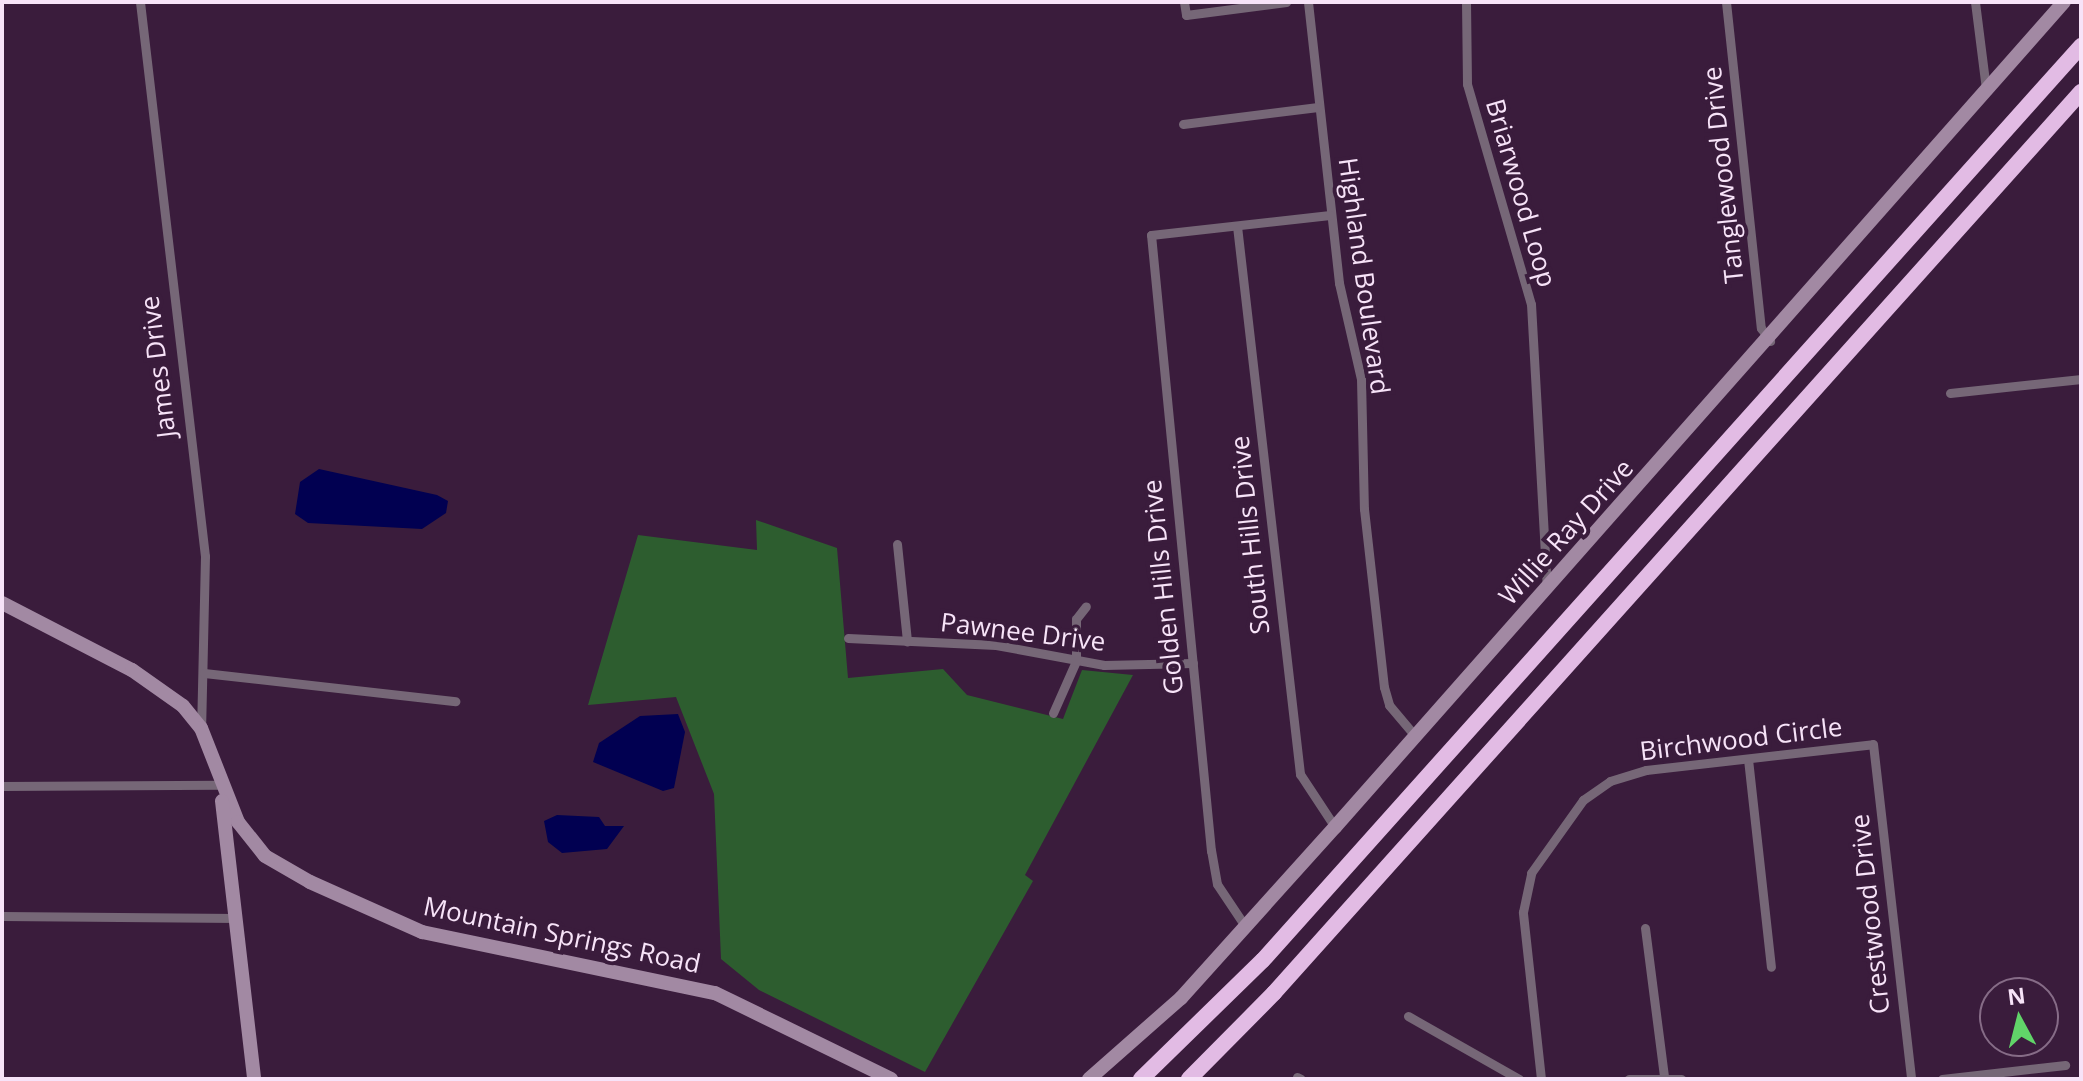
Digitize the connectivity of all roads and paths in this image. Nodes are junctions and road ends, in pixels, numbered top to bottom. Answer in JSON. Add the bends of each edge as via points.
{"nodes":[{"id":1,"x":140,"y":2,"type":"edge"},
{"id":2,"x":1184,"y":2,"type":"edge"},
{"id":3,"x":1286,"y":2,"type":"edge"},
{"id":4,"x":1308,"y":2,"type":"edge"},
{"id":5,"x":1466,"y":2,"type":"edge"},
{"id":6,"x":1726,"y":2,"type":"edge"},
{"id":7,"x":1975,"y":2,"type":"edge"},
{"id":8,"x":2064,"y":2,"type":"edge"},
{"id":9,"x":2081,"y":35,"type":"edge"},
{"id":10,"x":2081,"y":46,"type":"edge"},
{"id":11,"x":1986,"y":89,"type":"junction"},
{"id":12,"x":2042,"y":89,"type":"junction"},
{"id":13,"x":2081,"y":92,"type":"edge"},
{"id":14,"x":1318,"y":107,"type":"junction"},
{"id":15,"x":1183,"y":124,"type":"dead end"},
{"id":16,"x":1330,"y":215,"type":"junction"},
{"id":17,"x":1237,"y":226,"type":"junction"},
{"id":18,"x":1770,"y":341,"type":"junction"},
{"id":19,"x":2081,"y":379,"type":"edge"},
{"id":20,"x":1950,"y":393,"type":"dead end"},
{"id":21,"x":897,"y":544,"type":"dead end"},
{"id":22,"x":1547,"y":588,"type":"junction"},
{"id":23,"x":2,"y":603,"type":"edge"},
{"id":24,"x":1086,"y":606,"type":"dead end"},
{"id":25,"x":848,"y":638,"type":"dead end"},
{"id":26,"x":907,"y":641,"type":"junction"},
{"id":27,"x":1076,"y":661,"type":"junction"},
{"id":28,"x":1193,"y":663,"type":"junction"},
{"id":29,"x":204,"y":673,"type":"junction"},
{"id":30,"x":455,"y":701,"type":"dead end"},
{"id":31,"x":1053,"y":713,"type":"dead end"},
{"id":32,"x":201,"y":728,"type":"junction"},
{"id":33,"x":1416,"y":737,"type":"junction"},
{"id":34,"x":1873,"y":744,"type":"joint"},
{"id":35,"x":1748,"y":759,"type":"junction"},
{"id":36,"x":219,"y":785,"type":"junction"},
{"id":37,"x":2,"y":786,"type":"edge"},
{"id":38,"x":1335,"y":827,"type":"junction"},
{"id":39,"x":2,"y":916,"type":"edge"},
{"id":40,"x":237,"y":918,"type":"junction"},
{"id":41,"x":1245,"y":926,"type":"junction"},
{"id":42,"x":1645,"y":928,"type":"dead end"},
{"id":43,"x":1771,"y":967,"type":"dead end"},
{"id":44,"x":1408,"y":1016,"type":"dead end"},
{"id":45,"x":2065,"y":1065,"type":"dead end"},
{"id":46,"x":1664,"y":1076,"type":"junction"},
{"id":47,"x":254,"y":1079,"type":"edge"},
{"id":48,"x":891,"y":1079,"type":"edge"},
{"id":49,"x":1089,"y":1079,"type":"edge"},
{"id":50,"x":1141,"y":1079,"type":"edge"},
{"id":51,"x":1189,"y":1079,"type":"edge"},
{"id":52,"x":1519,"y":1079,"type":"edge"},
{"id":53,"x":1541,"y":1079,"type":"edge"},
{"id":54,"x":1629,"y":1079,"type":"edge"},
{"id":55,"x":1681,"y":1079,"type":"edge"},
{"id":56,"x":1911,"y":1079,"type":"edge"},
{"id":57,"x":1942,"y":1079,"type":"edge"}],
"edges":[{"from":1,"to":29,"type":"street","name":"James Drive","via":[[205,556]]},
{"from":2,"to":3,"type":"street","via":[[1186,15]]},
{"from":4,"to":14,"type":"street","name":"Highland Boulevard"},
{"from":5,"to":22,"type":"street","name":"Briarwood Loop","via":[[1467,84],[1531,304]]},
{"from":6,"to":18,"type":"street","name":"Tanglewood Drive","via":[[1761,328]]},
{"from":7,"to":11,"type":"street"},
{"from":8,"to":11,"type":"street","name":"Willie Ray Drive"},
{"from":9,"to":12,"type":"highway"},
{"from":10,"to":12,"type":"highway"},
{"from":11,"to":18,"type":"street","name":"Willie Ray Drive"},
{"from":12,"to":50,"type":"highway","via":[[1263,960]]},
{"from":13,"to":51,"type":"highway","via":[[1274,993]]},
{"from":14,"to":15,"type":"street"},
{"from":14,"to":16,"type":"street","name":"Highland Boulevard"},
{"from":16,"to":17,"type":"street"},
{"from":16,"to":33,"type":"street","name":"Highland Boulevard","via":[[1361,379],[1364,509],[1384,687]]},
{"from":17,"to":28,"type":"street","name":"Golden Hills Drive","via":[[1151,235]]},
{"from":17,"to":38,"type":"street","name":"South Hills Drive","via":[[1300,774]]},
{"from":18,"to":22,"type":"street","name":"Willie Ray Drive"},
{"from":19,"to":20,"type":"street"},
{"from":21,"to":26,"type":"street"},
{"from":22,"to":33,"type":"street","name":"Willie Ray Drive"},
{"from":23,"to":32,"type":"street","via":[[132,670]]},
{"from":24,"to":27,"type":"street","via":[[1076,619]]},
{"from":25,"to":26,"type":"street","name":"Pawnee Drive"},
{"from":26,"to":27,"type":"street","name":"Pawnee Drive","via":[[996,645]]},
{"from":27,"to":28,"type":"street","name":"Pawnee Drive"},
{"from":27,"to":31,"type":"street"},
{"from":28,"to":41,"type":"street","name":"Golden Hills Drive","via":[[1217,884]]},
{"from":29,"to":30,"type":"street"},
{"from":29,"to":32,"type":"street","name":"James Drive"},
{"from":32,"to":36,"type":"street","name":"Mountain Springs Road"},
{"from":33,"to":38,"type":"street","name":"Willie Ray Drive"},
{"from":34,"to":35,"type":"street","name":"Birchwood Circle"},
{"from":34,"to":56,"type":"street","name":"Crestwood Drive"},
{"from":35,"to":43,"type":"street"},
{"from":35,"to":53,"type":"street","name":"Birchwood Circle","via":[[1610,781],[1583,800],[1551,839],[1531,873],[1523,912]]},
{"from":36,"to":37,"type":"street"},
{"from":36,"to":40,"type":"street"},
{"from":36,"to":48,"type":"street","name":"Mountain Springs Road","via":[[265,856],[355,906],[502,952],[715,993]]},
{"from":38,"to":41,"type":"street","name":"Willie Ray Drive"},
{"from":39,"to":40,"type":"street"},
{"from":40,"to":47,"type":"street"},
{"from":41,"to":49,"type":"street","name":"Willie Ray Drive","via":[[1181,998]]},
{"from":42,"to":46,"type":"street"},
{"from":44,"to":52,"type":"street"},
{"from":45,"to":57,"type":"street"},
{"from":46,"to":54,"type":"street"},
{"from":46,"to":55,"type":"street"}]}
